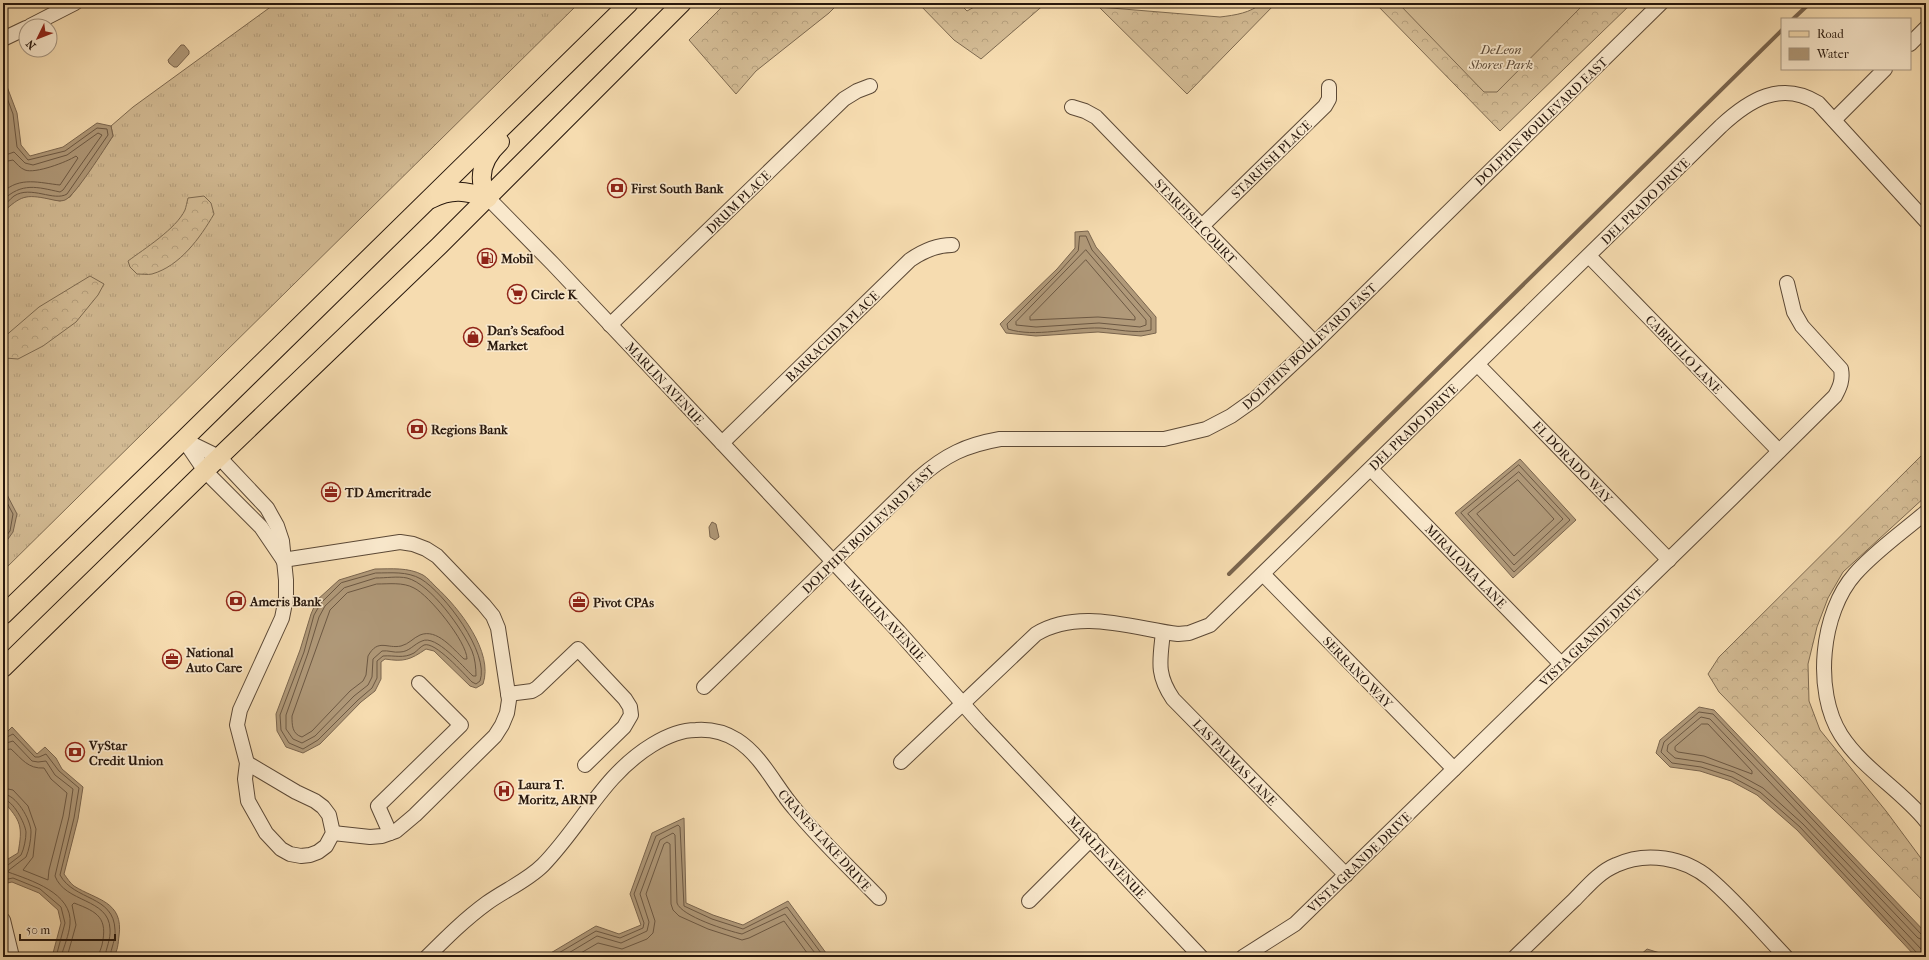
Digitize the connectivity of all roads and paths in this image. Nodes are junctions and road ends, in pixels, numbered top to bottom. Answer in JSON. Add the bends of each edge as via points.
{"nodes":[{"id":1,"x":75,"y":3,"type":"edge"},
{"id":2,"x":682,"y":3,"type":"edge"},
{"id":3,"x":1661,"y":3,"type":"edge"},
{"id":4,"x":624,"y":8,"type":"edge"},
{"id":5,"x":46,"y":18,"type":"edge"},
{"id":6,"x":1926,"y":28,"type":"edge"},
{"id":7,"x":18,"y":32,"type":"edge"},
{"id":8,"x":3,"y":39,"type":"edge"},
{"id":9,"x":1911,"y":43,"type":"edge"},
{"id":10,"x":1884,"y":70,"type":"edge"},
{"id":11,"x":870,"y":86,"type":"dead end"},
{"id":12,"x":1329,"y":87,"type":"dead end"},
{"id":13,"x":1072,"y":107,"type":"dead end"},
{"id":14,"x":1834,"y":120,"type":"junction"},
{"id":15,"x":488,"y":198,"type":"junction"},
{"id":16,"x":425,"y":202,"type":"junction"},
{"id":17,"x":1926,"y":221,"type":"edge"},
{"id":18,"x":1202,"y":226,"type":"junction"},
{"id":19,"x":952,"y":245,"type":"dead end"},
{"id":20,"x":1589,"y":256,"type":"junction"},
{"id":21,"x":1787,"y":283,"type":"dead end"},
{"id":22,"x":610,"y":325,"type":"junction"},
{"id":23,"x":1315,"y":343,"type":"junction"},
{"id":24,"x":1478,"y":365,"type":"junction"},
{"id":25,"x":184,"y":440,"type":"junction"},
{"id":26,"x":722,"y":443,"type":"junction"},
{"id":27,"x":1779,"y":451,"type":"junction"},
{"id":28,"x":219,"y":457,"type":"junction"},
{"id":29,"x":1370,"y":469,"type":"junction"},
{"id":30,"x":205,"y":471,"type":"junction"},
{"id":31,"x":1926,"y":512,"type":"edge"},
{"id":32,"x":283,"y":560,"type":"junction"},
{"id":33,"x":1669,"y":560,"type":"junction"},
{"id":34,"x":833,"y":562,"type":"junction"},
{"id":35,"x":1263,"y":574,"type":"junction"},
{"id":36,"x":3,"y":615,"type":"edge"},
{"id":37,"x":1163,"y":632,"type":"junction"},
{"id":38,"x":1561,"y":664,"type":"junction"},
{"id":39,"x":3,"y":668,"type":"edge"},
{"id":40,"x":419,"y":682,"type":"dead end"},
{"id":41,"x":704,"y":687,"type":"dead end"},
{"id":42,"x":508,"y":694,"type":"junction"},
{"id":43,"x":963,"y":703,"type":"junction"},
{"id":44,"x":901,"y":762,"type":"dead end"},
{"id":45,"x":247,"y":763,"type":"junction"},
{"id":46,"x":585,"y":765,"type":"dead end"},
{"id":47,"x":1454,"y":769,"type":"junction"},
{"id":48,"x":1926,"y":821,"type":"edge"},
{"id":49,"x":333,"y":833,"type":"junction"},
{"id":50,"x":390,"y":833,"type":"junction"},
{"id":51,"x":1091,"y":839,"type":"junction"},
{"id":52,"x":1346,"y":875,"type":"junction"},
{"id":53,"x":879,"y":898,"type":"dead end"},
{"id":54,"x":1029,"y":901,"type":"dead end"},
{"id":55,"x":3,"y":920,"type":"edge"},
{"id":56,"x":12,"y":957,"type":"edge"},
{"id":57,"x":427,"y":957,"type":"edge"},
{"id":58,"x":1201,"y":957,"type":"edge"},
{"id":59,"x":1243,"y":957,"type":"edge"},
{"id":60,"x":1515,"y":957,"type":"edge"},
{"id":61,"x":1786,"y":957,"type":"edge"}],
"edges":[{"from":1,"to":5,"type":"street"},
{"from":2,"to":15,"type":"main road"},
{"from":3,"to":23,"type":"street","name":"DOLPHIN BOULEVARD EAST"},
{"from":4,"to":15,"type":"main road","via":[[600,44],[490,151],[482,168],[482,183]]},
{"from":4,"to":16,"type":"main road"},
{"from":6,"to":9,"type":"street"},
{"from":7,"to":8,"type":"street"},
{"from":10,"to":14,"type":"street"},
{"from":11,"to":22,"type":"street","name":"DRUM PLACE","via":[[844,99]]},
{"from":12,"to":18,"type":"street","name":"STARFISH PLACE","via":[[1329,99],[1325,106]]},
{"from":13,"to":18,"type":"street","name":"STARFISH COURT","via":[[1096,117]]},
{"from":14,"to":17,"type":"street","name":"DEL PRADO DRIVE"},
{"from":14,"to":20,"type":"street","name":"DEL PRADO DRIVE","via":[[1818,103],[1796,94],[1781,93],[1752,102],[1726,121]]},
{"from":15,"to":16,"type":"main road","via":[[463,191],[449,191]]},
{"from":15,"to":22,"type":"street","name":"MARLIN AVENUE"},
{"from":15,"to":28,"type":"main road"},
{"from":16,"to":25,"type":"main road"},
{"from":18,"to":23,"type":"street","name":"STARFISH COURT"},
{"from":19,"to":26,"type":"street","name":"BARRACUDA PLACE","via":[[937,246],[923,251],[910,260]]},
{"from":20,"to":24,"type":"street","name":"DEL PRADO DRIVE"},
{"from":20,"to":27,"type":"street","name":"CABRILLO LANE"},
{"from":21,"to":27,"type":"street","name":"VISTA GRANDE DRIVE","via":[[1794,312],[1802,326],[1836,362],[1841,369],[1842,378],[1834,396]]},
{"from":22,"to":26,"type":"street","name":"MARLIN AVENUE"},
{"from":23,"to":34,"type":"street","name":"DOLPHIN BOULEVARD EAST","via":[[1244,408],[1219,423],[1192,433],[1150,441],[1000,439],[960,449],[931,468]]},
{"from":24,"to":29,"type":"street","name":"DEL PRADO DRIVE"},
{"from":24,"to":33,"type":"street","name":"EL DORADO WAY"},
{"from":25,"to":28,"type":"street"},
{"from":25,"to":30,"type":"street"},
{"from":25,"to":36,"type":"main road"},
{"from":26,"to":34,"type":"street","name":"MARLIN AVENUE"},
{"from":27,"to":33,"type":"street","name":"VISTA GRANDE DRIVE"},
{"from":28,"to":30,"type":"main road"},
{"from":28,"to":32,"type":"street","via":[[267,508],[280,534]]},
{"from":29,"to":35,"type":"street","name":"DEL PRADO DRIVE"},
{"from":29,"to":38,"type":"street","name":"MIRALOMA LANE"},
{"from":30,"to":32,"type":"street","via":[[260,527]]},
{"from":30,"to":39,"type":"main road"},
{"from":31,"to":48,"type":"street","via":[[1854,575],[1841,595],[1831,622],[1824,667],[1828,700],[1841,734],[1869,767],[1899,792]]},
{"from":32,"to":42,"type":"street","via":[[400,542],[426,549],[437,556],[493,616],[498,628]]},
{"from":32,"to":45,"type":"street","via":[[286,598],[282,618],[240,710],[237,725]]},
{"from":33,"to":38,"type":"street","name":"VISTA GRANDE DRIVE"},
{"from":34,"to":41,"type":"street","name":"DOLPHIN BOULEVARD EAST"},
{"from":34,"to":43,"type":"street","name":"MARLIN AVENUE"},
{"from":35,"to":37,"type":"street","name":"DEL PRADO DRIVE","via":[[1210,624],[1189,633]]},
{"from":35,"to":47,"type":"street","name":"SERRANO WAY"},
{"from":37,"to":43,"type":"street","name":"DEL PRADO DRIVE","via":[[1103,622],[1080,622],[1045,629],[1036,634]]},
{"from":37,"to":52,"type":"street","name":"LAS PALMAS LANE","via":[[1161,677],[1173,699]]},
{"from":38,"to":47,"type":"street","name":"VISTA GRANDE DRIVE"},
{"from":40,"to":50,"type":"street","via":[[461,725],[378,806]]},
{"from":42,"to":46,"type":"street","via":[[537,688],[578,649],[625,699],[631,715],[624,727]]},
{"from":42,"to":50,"type":"street","via":[[507,713],[495,736],[406,824]]},
{"from":43,"to":44,"type":"street","name":"DEL PRADO DRIVE"},
{"from":43,"to":51,"type":"street","name":"MARLIN AVENUE"},
{"from":45,"to":49,"type":"street","via":[[323,806],[329,815]]},
{"from":45,"to":49,"type":"street","via":[[245,779],[248,801],[266,834],[281,849],[290,854],[310,855],[326,846]]},
{"from":47,"to":52,"type":"street","name":"VISTA GRANDE DRIVE"},
{"from":49,"to":50,"type":"street","via":[[370,837]]},
{"from":51,"to":54,"type":"street"},
{"from":51,"to":58,"type":"street","name":"MARLIN AVENUE"},
{"from":52,"to":59,"type":"street","name":"VISTA GRANDE DRIVE","via":[[1294,924]]},
{"from":53,"to":57,"type":"street","name":"CRANES LAKE DRIVE","via":[[795,810],[750,750],[721,732],[692,730],[662,738],[620,768],[542,865],[466,919]]},
{"from":55,"to":56,"type":"street"},
{"from":60,"to":61,"type":"street","via":[[1598,876],[1615,865],[1645,857],[1681,862],[1702,873]]}]}
